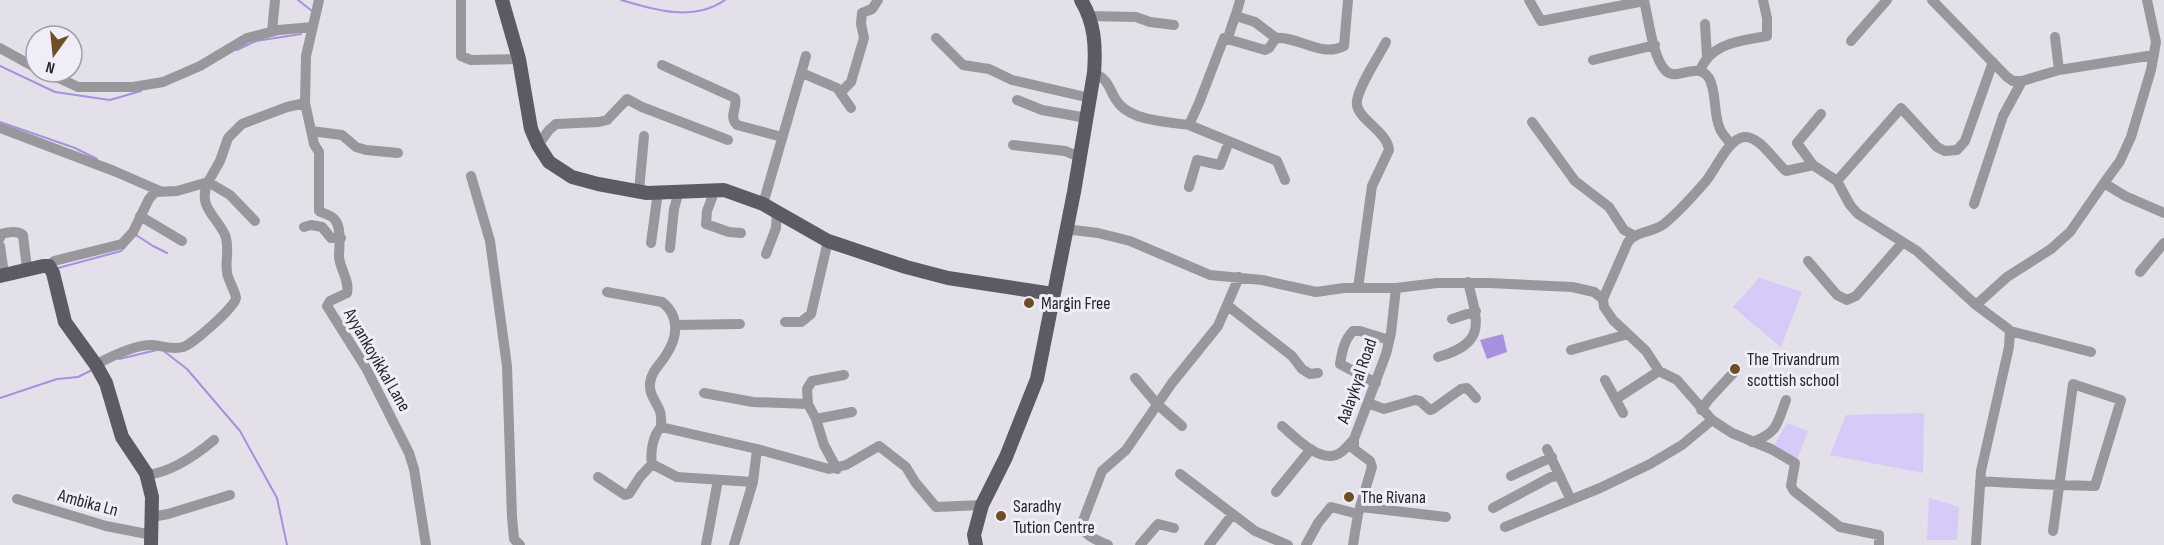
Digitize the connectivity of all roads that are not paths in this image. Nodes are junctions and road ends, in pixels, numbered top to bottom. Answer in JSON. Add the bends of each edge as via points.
{"nodes":[{"id":1,"x":275,"y":0,"type":"edge"},
{"id":2,"x":319,"y":0,"type":"edge"},
{"id":3,"x":461,"y":0,"type":"edge"},
{"id":4,"x":502,"y":0,"type":"edge"},
{"id":5,"x":878,"y":0,"type":"edge"},
{"id":6,"x":1081,"y":0,"type":"edge"},
{"id":7,"x":1240,"y":0,"type":"edge"},
{"id":8,"x":1348,"y":0,"type":"edge"},
{"id":9,"x":1529,"y":0,"type":"edge"},
{"id":10,"x":1644,"y":0,"type":"edge"},
{"id":11,"x":1763,"y":0,"type":"edge"},
{"id":12,"x":1887,"y":0,"type":"edge"},
{"id":13,"x":1932,"y":0,"type":"edge"},
{"id":14,"x":2147,"y":0,"type":"edge"},
{"id":15,"x":1088,"y":16,"type":"junction"},
{"id":16,"x":1236,"y":16,"type":"junction"},
{"id":17,"x":1705,"y":24,"type":"dead end"},
{"id":18,"x":1174,"y":25,"type":"dead end"},
{"id":19,"x":310,"y":26,"type":"junction"},
{"id":20,"x":272,"y":32,"type":"junction"},
{"id":21,"x":2055,"y":36,"type":"dead end"},
{"id":22,"x":936,"y":38,"type":"dead end"},
{"id":23,"x":1276,"y":38,"type":"junction"},
{"id":24,"x":1228,"y":39,"type":"junction"},
{"id":25,"x":1851,"y":41,"type":"dead end"},
{"id":26,"x":1386,"y":42,"type":"dead end"},
{"id":27,"x":1655,"y":45,"type":"junction"},
{"id":28,"x":0,"y":48,"type":"edge"},
{"id":29,"x":2154,"y":55,"type":"junction"},
{"id":30,"x":806,"y":56,"type":"dead end"},
{"id":31,"x":1707,"y":56,"type":"junction"},
{"id":32,"x":519,"y":59,"type":"junction"},
{"id":33,"x":1593,"y":60,"type":"dead end"},
{"id":34,"x":24,"y":61,"type":"edge"},
{"id":35,"x":1993,"y":62,"type":"junction"},
{"id":36,"x":663,"y":65,"type":"dead end"},
{"id":37,"x":2059,"y":70,"type":"junction"},
{"id":38,"x":1700,"y":71,"type":"junction"},
{"id":39,"x":802,"y":73,"type":"junction"},
{"id":40,"x":1094,"y":73,"type":"junction"},
{"id":41,"x":2022,"y":81,"type":"junction"},
{"id":42,"x":72,"y":84,"type":"edge"},
{"id":43,"x":842,"y":92,"type":"junction"},
{"id":44,"x":1090,"y":98,"type":"junction"},
{"id":45,"x":1017,"y":100,"type":"dead end"},
{"id":46,"x":302,"y":104,"type":"junction"},
{"id":47,"x":851,"y":108,"type":"dead end"},
{"id":48,"x":1821,"y":114,"type":"dead end"},
{"id":49,"x":1087,"y":118,"type":"junction"},
{"id":50,"x":1532,"y":122,"type":"dead end"},
{"id":51,"x":1189,"y":125,"type":"junction"},
{"id":52,"x":0,"y":128,"type":"edge"},
{"id":53,"x":311,"y":130,"type":"junction"},
{"id":54,"x":644,"y":136,"type":"dead end"},
{"id":55,"x":782,"y":137,"type":"junction"},
{"id":56,"x":728,"y":140,"type":"dead end"},
{"id":57,"x":1229,"y":142,"type":"junction"},
{"id":58,"x":1731,"y":144,"type":"junction"},
{"id":59,"x":538,"y":145,"type":"junction"},
{"id":60,"x":1013,"y":145,"type":"dead end"},
{"id":61,"x":398,"y":153,"type":"dead end"},
{"id":62,"x":1080,"y":157,"type":"junction"},
{"id":63,"x":1814,"y":165,"type":"junction"},
{"id":64,"x":471,"y":176,"type":"dead end"},
{"id":65,"x":1285,"y":180,"type":"dead end"},
{"id":66,"x":1837,"y":181,"type":"junction"},
{"id":67,"x":211,"y":183,"type":"junction"},
{"id":68,"x":2104,"y":183,"type":"junction"},
{"id":69,"x":1190,"y":187,"type":"dead end"},
{"id":70,"x":715,"y":190,"type":"junction"},
{"id":71,"x":160,"y":191,"type":"junction"},
{"id":72,"x":639,"y":191,"type":"junction"},
{"id":73,"x":680,"y":191,"type":"junction"},
{"id":74,"x":658,"y":192,"type":"junction"},
{"id":75,"x":763,"y":204,"type":"junction"},
{"id":76,"x":1974,"y":204,"type":"dead end"},
{"id":77,"x":777,"y":212,"type":"junction"},
{"id":78,"x":2164,"y":213,"type":"edge"},
{"id":79,"x":141,"y":217,"type":"junction"},
{"id":80,"x":255,"y":221,"type":"dead end"},
{"id":81,"x":304,"y":227,"type":"dead end"},
{"id":82,"x":1065,"y":229,"type":"junction"},
{"id":83,"x":741,"y":233,"type":"dead end"},
{"id":84,"x":1633,"y":235,"type":"junction"},
{"id":85,"x":0,"y":237,"type":"edge"},
{"id":86,"x":341,"y":238,"type":"junction"},
{"id":87,"x":182,"y":241,"type":"dead end"},
{"id":88,"x":828,"y":242,"type":"junction"},
{"id":89,"x":1903,"y":242,"type":"junction"},
{"id":90,"x":651,"y":243,"type":"dead end"},
{"id":91,"x":2164,"y":243,"type":"edge"},
{"id":92,"x":0,"y":246,"type":"edge"},
{"id":93,"x":670,"y":248,"type":"dead end"},
{"id":94,"x":766,"y":255,"type":"dead end"},
{"id":95,"x":1808,"y":261,"type":"dead end"},
{"id":96,"x":50,"y":266,"type":"junction"},
{"id":97,"x":27,"y":268,"type":"junction"},
{"id":98,"x":2140,"y":272,"type":"dead end"},
{"id":99,"x":2,"y":275,"type":"edge"},
{"id":100,"x":1239,"y":277,"type":"junction"},
{"id":101,"x":1468,"y":282,"type":"junction"},
{"id":102,"x":1358,"y":288,"type":"junction"},
{"id":103,"x":1396,"y":288,"type":"junction"},
{"id":104,"x":607,"y":292,"type":"dead end"},
{"id":105,"x":1053,"y":294,"type":"junction"},
{"id":106,"x":1603,"y":299,"type":"junction"},
{"id":107,"x":1227,"y":305,"type":"junction"},
{"id":108,"x":1976,"y":305,"type":"junction"},
{"id":109,"x":1476,"y":311,"type":"junction"},
{"id":110,"x":1452,"y":319,"type":"dead end"},
{"id":111,"x":785,"y":322,"type":"dead end"},
{"id":112,"x":740,"y":324,"type":"dead end"},
{"id":113,"x":676,"y":325,"type":"junction"},
{"id":114,"x":2010,"y":332,"type":"junction"},
{"id":115,"x":1628,"y":334,"type":"junction"},
{"id":116,"x":1389,"y":340,"type":"junction"},
{"id":117,"x":1571,"y":350,"type":"dead end"},
{"id":118,"x":2091,"y":351,"type":"dead end"},
{"id":119,"x":1438,"y":357,"type":"dead end"},
{"id":120,"x":98,"y":369,"type":"junction"},
{"id":121,"x":1737,"y":369,"type":"dead end"},
{"id":122,"x":1659,"y":371,"type":"junction"},
{"id":123,"x":1318,"y":373,"type":"dead end"},
{"id":124,"x":844,"y":375,"type":"dead end"},
{"id":125,"x":1135,"y":378,"type":"dead end"},
{"id":126,"x":1605,"y":380,"type":"dead end"},
{"id":127,"x":1376,"y":383,"type":"junction"},
{"id":128,"x":704,"y":393,"type":"dead end"},
{"id":129,"x":1476,"y":398,"type":"dead end"},
{"id":130,"x":1616,"y":399,"type":"junction"},
{"id":131,"x":1786,"y":400,"type":"dead end"},
{"id":132,"x":808,"y":404,"type":"junction"},
{"id":133,"x":1157,"y":404,"type":"junction"},
{"id":134,"x":1368,"y":404,"type":"junction"},
{"id":135,"x":1701,"y":410,"type":"junction"},
{"id":136,"x":852,"y":412,"type":"dead end"},
{"id":137,"x":1623,"y":413,"type":"dead end"},
{"id":138,"x":816,"y":419,"type":"junction"},
{"id":139,"x":1712,"y":420,"type":"junction"},
{"id":140,"x":1182,"y":426,"type":"dead end"},
{"id":141,"x":1282,"y":426,"type":"dead end"},
{"id":142,"x":661,"y":427,"type":"junction"},
{"id":143,"x":213,"y":440,"type":"dead end"},
{"id":144,"x":1752,"y":442,"type":"junction"},
{"id":145,"x":1351,"y":445,"type":"junction"},
{"id":146,"x":757,"y":449,"type":"junction"},
{"id":147,"x":1311,"y":449,"type":"junction"},
{"id":148,"x":652,"y":464,"type":"junction"},
{"id":149,"x":837,"y":469,"type":"junction"},
{"id":150,"x":1180,"y":474,"type":"dead end"},
{"id":151,"x":147,"y":476,"type":"junction"},
{"id":152,"x":1511,"y":476,"type":"dead end"},
{"id":153,"x":1560,"y":476,"type":"junction"},
{"id":154,"x":598,"y":477,"type":"dead end"},
{"id":155,"x":718,"y":480,"type":"junction"},
{"id":156,"x":1980,"y":481,"type":"junction"},
{"id":157,"x":753,"y":482,"type":"junction"},
{"id":158,"x":2058,"y":485,"type":"junction"},
{"id":159,"x":1276,"y":492,"type":"dead end"},
{"id":160,"x":230,"y":495,"type":"dead end"},
{"id":161,"x":17,"y":499,"type":"dead end"},
{"id":162,"x":1571,"y":500,"type":"junction"},
{"id":163,"x":982,"y":505,"type":"junction"},
{"id":164,"x":1493,"y":508,"type":"dead end"},
{"id":165,"x":1360,"y":510,"type":"junction"},
{"id":166,"x":1232,"y":515,"type":"junction"},
{"id":167,"x":152,"y":517,"type":"junction"},
{"id":168,"x":1446,"y":517,"type":"dead end"},
{"id":169,"x":1505,"y":527,"type":"dead end"},
{"id":170,"x":1174,"y":528,"type":"dead end"},
{"id":171,"x":2053,"y":531,"type":"dead end"},
{"id":172,"x":151,"y":540,"type":"edge"},
{"id":173,"x":426,"y":545,"type":"edge"},
{"id":174,"x":520,"y":545,"type":"edge"},
{"id":175,"x":706,"y":545,"type":"edge"},
{"id":176,"x":734,"y":545,"type":"edge"},
{"id":177,"x":976,"y":545,"type":"edge"},
{"id":178,"x":1108,"y":545,"type":"edge"},
{"id":179,"x":1140,"y":545,"type":"edge"},
{"id":180,"x":1209,"y":545,"type":"edge"},
{"id":181,"x":1288,"y":545,"type":"edge"},
{"id":182,"x":1306,"y":545,"type":"edge"},
{"id":183,"x":1353,"y":545,"type":"edge"},
{"id":184,"x":1879,"y":545,"type":"edge"},
{"id":185,"x":1976,"y":545,"type":"edge"}],
"edges":[{"from":1,"to":20,"type":"street"},
{"from":2,"to":19,"type":"street"},
{"from":3,"to":32,"type":"street","via":[[461,56],[471,60]]},
{"from":4,"to":32,"type":"main road"},
{"from":5,"to":43,"type":"street","via":[[872,9],[862,13],[864,38],[851,82]]},
{"from":6,"to":15,"type":"main road"},
{"from":7,"to":16,"type":"street"},
{"from":8,"to":23,"type":"street","via":[[1344,46],[1324,50]]},
{"from":9,"to":10,"type":"street","via":[[1541,21]]},
{"from":10,"to":27,"type":"street"},
{"from":11,"to":31,"type":"street","via":[[1767,36],[1725,45]]},
{"from":12,"to":25,"type":"street"},
{"from":13,"to":35,"type":"street"},
{"from":14,"to":29,"type":"street","via":[[2156,42]]},
{"from":15,"to":18,"type":"street","via":[[1136,17]]},
{"from":15,"to":40,"type":"main road","via":[[1095,40]]},
{"from":16,"to":23,"type":"street","via":[[1255,22]]},
{"from":16,"to":24,"type":"street"},
{"from":17,"to":31,"type":"street"},
{"from":19,"to":20,"type":"street"},
{"from":19,"to":46,"type":"street"},
{"from":20,"to":42,"type":"street","via":[[247,38],[163,82],[134,87]]},
{"from":21,"to":37,"type":"street"},
{"from":22,"to":44,"type":"street","via":[[963,65]]},
{"from":23,"to":24,"type":"street","via":[[1265,50]]},
{"from":24,"to":51,"type":"street","via":[[1222,41]]},
{"from":26,"to":102,"type":"street","via":[[1357,100],[1359,112],[1384,136],[1389,150],[1372,186]]},
{"from":27,"to":33,"type":"street"},
{"from":27,"to":38,"type":"street","via":[[1669,73]]},
{"from":28,"to":34,"type":"street"},
{"from":29,"to":37,"type":"street"},
{"from":29,"to":68,"type":"street","via":[[2131,136]]},
{"from":30,"to":39,"type":"street"},
{"from":31,"to":38,"type":"street"},
{"from":32,"to":59,"type":"main road","via":[[531,129]]},
{"from":35,"to":41,"type":"street","via":[[2013,81]]},
{"from":35,"to":66,"type":"street","via":[[1965,141],[1958,150],[1937,147],[1901,108]]},
{"from":36,"to":55,"type":"street","via":[[735,98],[732,116],[737,125]]},
{"from":37,"to":41,"type":"street"},
{"from":38,"to":58,"type":"street","via":[[1709,79],[1720,129]]},
{"from":39,"to":43,"type":"street"},
{"from":39,"to":55,"type":"street"},
{"from":40,"to":44,"type":"main road"},
{"from":40,"to":51,"type":"street","via":[[1105,77],[1121,107],[1133,114]]},
{"from":41,"to":76,"type":"street","via":[[2003,116]]},
{"from":43,"to":47,"type":"street"},
{"from":44,"to":49,"type":"main road"},
{"from":45,"to":49,"type":"street","via":[[1042,110]]},
{"from":46,"to":53,"type":"street"},
{"from":46,"to":67,"type":"street","via":[[242,124],[228,138]]},
{"from":48,"to":63,"type":"street","via":[[1797,143]]},
{"from":49,"to":62,"type":"main road"},
{"from":50,"to":84,"type":"street","via":[[1575,181],[1609,207],[1624,230]]},
{"from":51,"to":57,"type":"street"},
{"from":52,"to":71,"type":"street"},
{"from":53,"to":61,"type":"street","via":[[342,135],[366,150]]},
{"from":53,"to":86,"type":"street","via":[[319,152],[319,211],[335,219]]},
{"from":54,"to":72,"type":"street"},
{"from":55,"to":75,"type":"street"},
{"from":56,"to":59,"type":"street","via":[[627,99],[607,120],[556,124]]},
{"from":57,"to":65,"type":"street","via":[[1276,161]]},
{"from":57,"to":69,"type":"street","via":[[1220,165],[1197,160]]},
{"from":58,"to":63,"type":"street","via":[[1742,137],[1758,141],[1786,171]]},
{"from":58,"to":84,"type":"street","via":[[1706,181],[1664,224]]},
{"from":59,"to":72,"type":"main road","via":[[549,162],[572,177]]},
{"from":60,"to":62,"type":"street","via":[[1065,151]]},
{"from":62,"to":82,"type":"main road"},
{"from":63,"to":66,"type":"street"},
{"from":64,"to":174,"type":"street","via":[[495,268],[507,366],[512,517],[514,539]]},
{"from":66,"to":89,"type":"street","via":[[1858,214]]},
{"from":67,"to":71,"type":"street"},
{"from":67,"to":80,"type":"street","via":[[230,195]]},
{"from":67,"to":120,"type":"street","via":[[204,192],[208,210],[225,235],[227,272],[235,305],[187,346],[171,349],[149,345],[108,358]]},
{"from":68,"to":78,"type":"street"},
{"from":68,"to":108,"type":"street","via":[[2070,232],[2007,277]]},
{"from":70,"to":73,"type":"main road"},
{"from":70,"to":75,"type":"main road"},
{"from":70,"to":83,"type":"street","via":[[706,224]]},
{"from":71,"to":79,"type":"street","via":[[149,199]]},
{"from":72,"to":74,"type":"main road"},
{"from":73,"to":74,"type":"main road"},
{"from":73,"to":93,"type":"street"},
{"from":74,"to":90,"type":"street"},
{"from":75,"to":77,"type":"main road"},
{"from":77,"to":88,"type":"main road"},
{"from":77,"to":94,"type":"street"},
{"from":79,"to":87,"type":"street"},
{"from":79,"to":96,"type":"street","via":[[122,244],[54,261]]},
{"from":81,"to":86,"type":"street","via":[[322,227],[331,238]]},
{"from":82,"to":100,"type":"street","via":[[1130,241],[1210,275]]},
{"from":82,"to":105,"type":"main road"},
{"from":84,"to":106,"type":"street"},
{"from":85,"to":97,"type":"street","via":[[10,232],[23,235]]},
{"from":86,"to":173,"type":"street","name":"Ayyankoyikkal Lane","via":[[339,258],[348,290],[330,301],[328,309],[366,368],[409,453]]},
{"from":88,"to":105,"type":"main road","via":[[926,273]]},
{"from":88,"to":111,"type":"street","via":[[811,314],[801,322]]},
{"from":89,"to":95,"type":"street","via":[[1856,296],[1847,300],[1836,295]]},
{"from":89,"to":108,"type":"street"},
{"from":91,"to":98,"type":"street"},
{"from":92,"to":99,"type":"street"},
{"from":96,"to":97,"type":"main road"},
{"from":96,"to":120,"type":"main road","via":[[65,322]]},
{"from":97,"to":99,"type":"main road"},
{"from":100,"to":102,"type":"street","via":[[1316,292]]},
{"from":100,"to":107,"type":"street"},
{"from":101,"to":103,"type":"street"},
{"from":101,"to":106,"type":"street","via":[[1572,287],[1594,292]]},
{"from":101,"to":109,"type":"street"},
{"from":102,"to":103,"type":"street"},
{"from":103,"to":116,"type":"street","name":"Aalaykyal Road"},
{"from":104,"to":113,"type":"street","via":[[662,302],[674,315]]},
{"from":105,"to":163,"type":"main road","via":[[1037,379]]},
{"from":106,"to":115,"type":"street","via":[[1613,320]]},
{"from":107,"to":123,"type":"street","via":[[1292,356],[1302,369]]},
{"from":107,"to":133,"type":"street","via":[[1218,326]]},
{"from":108,"to":114,"type":"street"},
{"from":109,"to":110,"type":"street"},
{"from":109,"to":119,"type":"street","via":[[1477,325],[1472,338],[1460,350]]},
{"from":112,"to":113,"type":"street"},
{"from":113,"to":142,"type":"street","via":[[673,343],[656,367],[650,386],[661,414]]},
{"from":114,"to":118,"type":"street"},
{"from":114,"to":156,"type":"street"},
{"from":115,"to":117,"type":"street"},
{"from":115,"to":122,"type":"street"},
{"from":116,"to":127,"type":"street","name":"Aalaykyal Road"},
{"from":116,"to":127,"type":"street","via":[[1360,331],[1347,337],[1340,364]]},
{"from":120,"to":151,"type":"main road","via":[[122,437]]},
{"from":121,"to":135,"type":"street"},
{"from":122,"to":130,"type":"street"},
{"from":122,"to":135,"type":"street","via":[[1677,380]]},
{"from":124,"to":132,"type":"street","via":[[812,381],[807,389]]},
{"from":125,"to":133,"type":"street"},
{"from":126,"to":130,"type":"street"},
{"from":127,"to":134,"type":"street","name":"Aalaykyal Road"},
{"from":128,"to":132,"type":"street","via":[[753,402]]},
{"from":129,"to":134,"type":"street","via":[[1467,388],[1461,388],[1430,410],[1416,400],[1384,409]]},
{"from":130,"to":137,"type":"street"},
{"from":131,"to":144,"type":"street","via":[[1773,432]]},
{"from":132,"to":138,"type":"street"},
{"from":133,"to":140,"type":"street"},
{"from":133,"to":178,"type":"street","via":[[1126,450],[1102,471],[1081,520],[1082,530]]},
{"from":134,"to":145,"type":"street","name":"Aalaykyal Road"},
{"from":135,"to":139,"type":"street"},
{"from":136,"to":138,"type":"street"},
{"from":138,"to":149,"type":"street","via":[[824,446]]},
{"from":139,"to":144,"type":"street"},
{"from":139,"to":162,"type":"street","via":[[1682,445],[1650,464]]},
{"from":141,"to":147,"type":"street"},
{"from":142,"to":146,"type":"street"},
{"from":142,"to":148,"type":"street","via":[[656,432]]},
{"from":143,"to":151,"type":"street","via":[[166,471]]},
{"from":144,"to":184,"type":"street","via":[[1795,463],[1791,486],[1794,491],[1840,526],[1879,535]]},
{"from":145,"to":147,"type":"street","via":[[1334,455]]},
{"from":145,"to":165,"type":"street","name":"Aalaykyal Road","via":[[1372,467]]},
{"from":146,"to":149,"type":"street"},
{"from":146,"to":157,"type":"street"},
{"from":147,"to":159,"type":"street"},
{"from":148,"to":154,"type":"street","via":[[626,495]]},
{"from":148,"to":155,"type":"street","via":[[677,477]]},
{"from":149,"to":163,"type":"street","via":[[879,446],[906,467],[936,507]]},
{"from":150,"to":166,"type":"street"},
{"from":151,"to":167,"type":"main road"},
{"from":152,"to":153,"type":"street","via":[[1550,453]]},
{"from":153,"to":162,"type":"street"},
{"from":153,"to":164,"type":"street"},
{"from":155,"to":157,"type":"street"},
{"from":155,"to":175,"type":"street"},
{"from":156,"to":158,"type":"street"},
{"from":156,"to":185,"type":"street"},
{"from":157,"to":176,"type":"street"},
{"from":158,"to":158,"type":"street","via":[[2095,486],[2121,400],[2073,384]]},
{"from":158,"to":171,"type":"street"},
{"from":160,"to":167,"type":"street"},
{"from":161,"to":172,"type":"street","name":"Ambika Ln"},
{"from":162,"to":169,"type":"street"},
{"from":163,"to":177,"type":"main road","via":[[974,535]]},
{"from":165,"to":168,"type":"street"},
{"from":165,"to":182,"type":"street","via":[[1331,507]]},
{"from":165,"to":183,"type":"street","name":"Aalaykyal Road"},
{"from":166,"to":180,"type":"street"},
{"from":166,"to":181,"type":"street","via":[[1255,531]]},
{"from":167,"to":172,"type":"main road"},
{"from":170,"to":179,"type":"street","via":[[1158,524]]}]}
